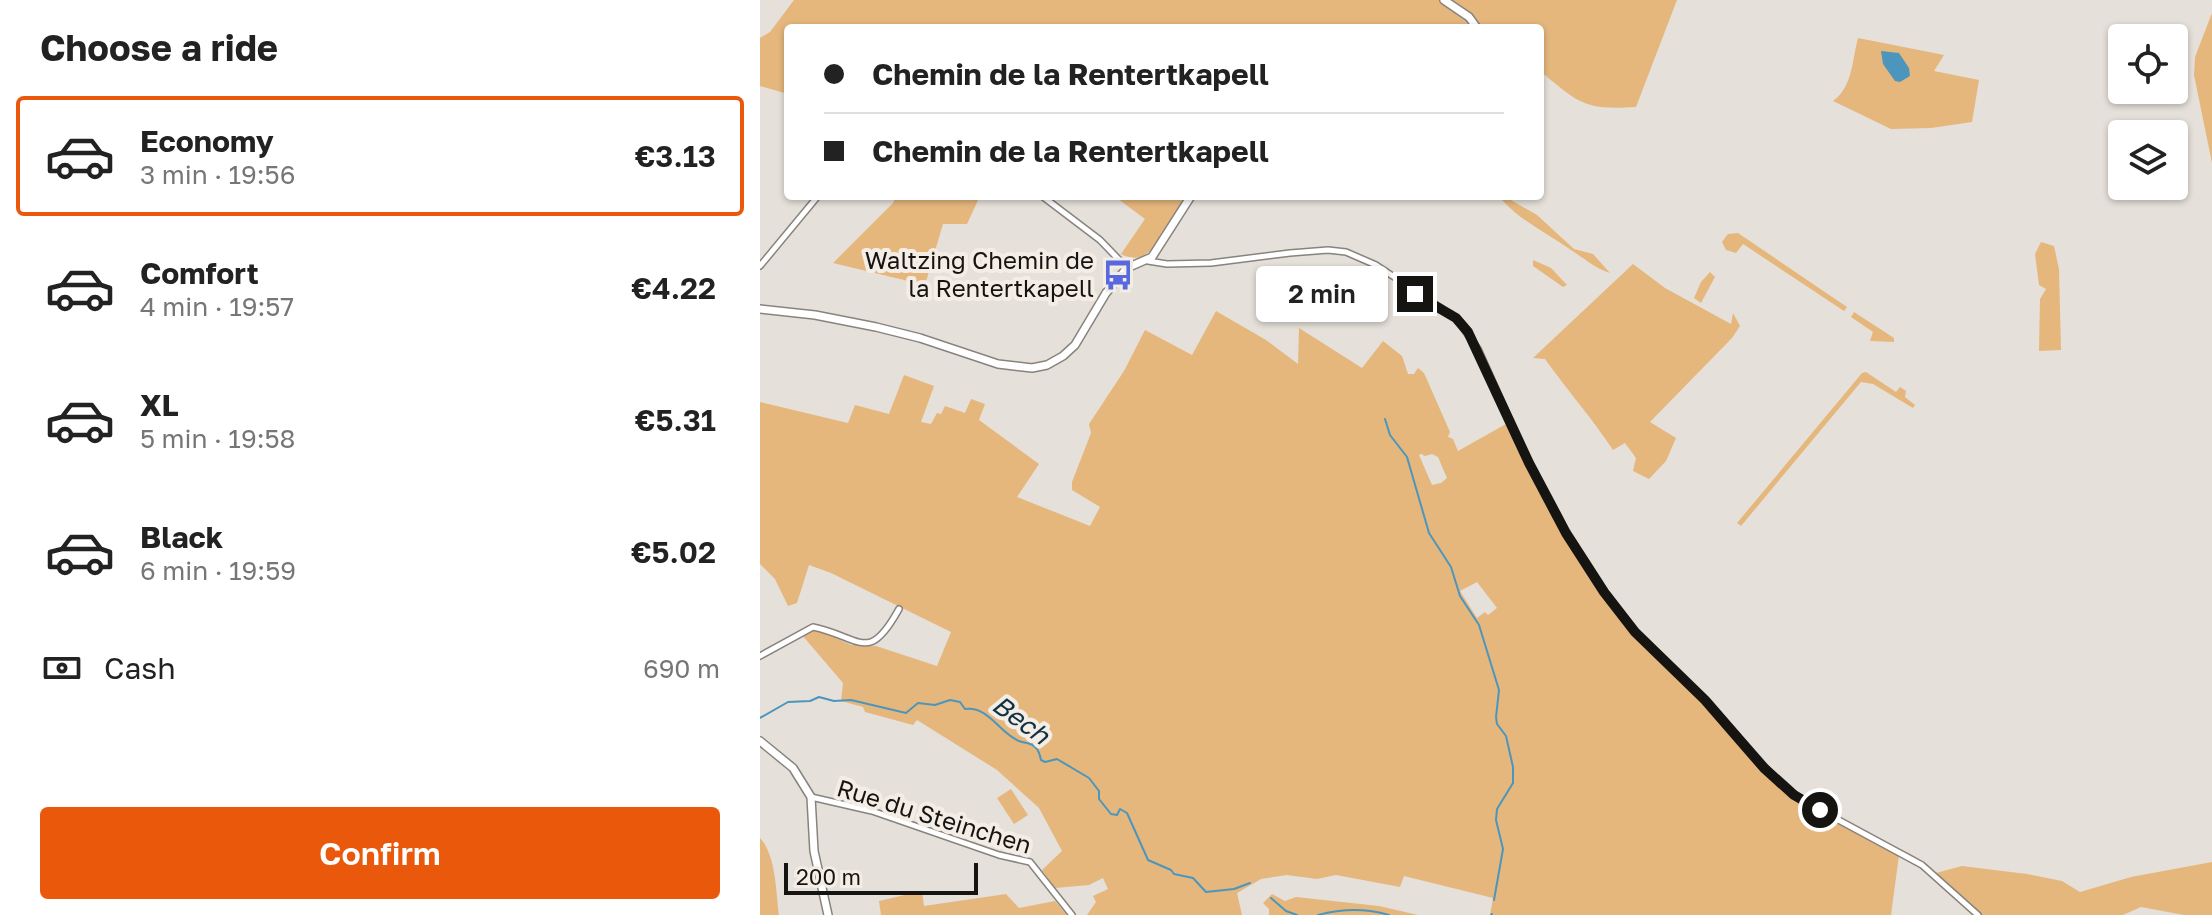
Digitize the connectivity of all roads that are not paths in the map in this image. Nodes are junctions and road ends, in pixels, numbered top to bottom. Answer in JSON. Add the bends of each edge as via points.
{"nodes":[{"id":1,"x":1444,"y":0,"type":"edge"},
{"id":2,"x":1474,"y":24,"type":"edge"},
{"id":3,"x":815,"y":200,"type":"edge"},
{"id":4,"x":1047,"y":200,"type":"edge"},
{"id":5,"x":1188,"y":200,"type":"edge"},
{"id":6,"x":1147,"y":260,"type":"junction"},
{"id":7,"x":760,"y":266,"type":"edge"},
{"id":8,"x":1127,"y":268,"type":"junction"},
{"id":9,"x":760,"y":309,"type":"edge"},
{"id":10,"x":899,"y":609,"type":"dead end"},
{"id":11,"x":760,"y":656,"type":"edge"},
{"id":12,"x":760,"y":741,"type":"edge"},
{"id":13,"x":811,"y":797,"type":"junction"},
{"id":14,"x":828,"y":915,"type":"edge"},
{"id":15,"x":1072,"y":915,"type":"edge"},
{"id":16,"x":1978,"y":915,"type":"edge"}],
"edges":[{"from":1,"to":2,"type":"street"},
{"from":3,"to":7,"type":"street"},
{"from":4,"to":8,"type":"street"},
{"from":5,"to":6,"type":"street"},
{"from":6,"to":8,"type":"street"},
{"from":6,"to":16,"type":"street","via":[[1211,263],[1346,252],[1376,265],[1456,318],[1478,349],[1566,533],[1635,632],[1780,784],[1922,865]]},
{"from":8,"to":9,"type":"street","via":[[1075,345],[1047,365],[1032,368],[998,364],[876,327]]},
{"from":10,"to":11,"type":"street","via":[[875,642],[853,641],[813,627]]},
{"from":12,"to":13,"type":"street","via":[[793,768]]},
{"from":13,"to":14,"type":"street","via":[[814,851]]},
{"from":13,"to":15,"type":"street","name":"Rue du Steinchen","via":[[1030,862]]}]}
